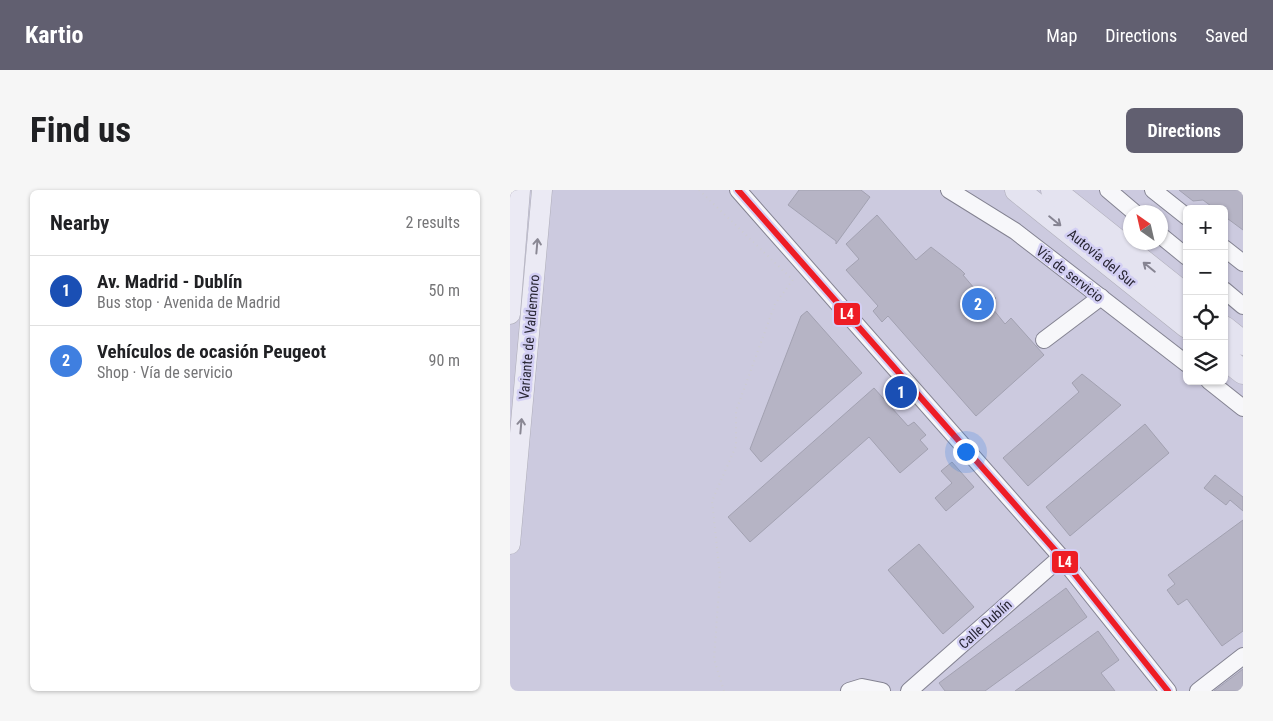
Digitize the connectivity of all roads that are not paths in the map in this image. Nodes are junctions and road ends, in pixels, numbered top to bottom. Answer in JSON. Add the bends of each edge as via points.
{"nodes":[{"id":1,"x":520,"y":190,"type":"edge"},
{"id":2,"x":542,"y":190,"type":"edge"},
{"id":3,"x":738,"y":190,"type":"edge"},
{"id":4,"x":949,"y":190,"type":"edge"},
{"id":5,"x":1017,"y":190,"type":"edge"},
{"id":6,"x":1053,"y":190,"type":"edge"},
{"id":7,"x":1108,"y":190,"type":"edge"},
{"id":8,"x":1152,"y":190,"type":"edge"},
{"id":9,"x":1126,"y":205,"type":"edge"},
{"id":10,"x":1183,"y":215,"type":"edge"},
{"id":11,"x":1168,"y":242,"type":"edge"},
{"id":12,"x":1227,"y":250,"type":"edge"},
{"id":13,"x":1183,"y":255,"type":"edge"},
{"id":14,"x":1243,"y":262,"type":"edge"},
{"id":15,"x":1228,"y":293,"type":"edge"},
{"id":16,"x":1184,"y":295,"type":"edge"},
{"id":17,"x":1101,"y":297,"type":"junction"},
{"id":18,"x":1243,"y":306,"type":"edge"},
{"id":19,"x":510,"y":314,"type":"edge"},
{"id":20,"x":1183,"y":323,"type":"edge"},
{"id":21,"x":1228,"y":331,"type":"edge"},
{"id":22,"x":1044,"y":340,"type":"dead end"},
{"id":23,"x":1243,"y":342,"type":"edge"},
{"id":24,"x":1228,"y":359,"type":"edge"},
{"id":25,"x":1183,"y":361,"type":"edge"},
{"id":26,"x":1243,"y":372,"type":"edge"},
{"id":27,"x":1214,"y":385,"type":"edge"},
{"id":28,"x":1243,"y":408,"type":"edge"},
{"id":29,"x":510,"y":544,"type":"edge"},
{"id":30,"x":1061,"y":557,"type":"junction"},
{"id":31,"x":1243,"y":656,"type":"edge"},
{"id":32,"x":927,"y":685,"type":"edge"},
{"id":33,"x":850,"y":691,"type":"edge"},
{"id":34,"x":882,"y":691,"type":"edge"},
{"id":35,"x":909,"y":691,"type":"edge"},
{"id":36,"x":1168,"y":691,"type":"edge"},
{"id":37,"x":1198,"y":691,"type":"edge"}],
"edges":[{"from":1,"to":19,"type":"main road","name":"Variante de Valdemoro"},
{"from":29,"to":2,"type":"main road","name":"Variante de Valdemoro","one_way":true},
{"from":3,"to":30,"type":"street"},
{"from":4,"to":17,"type":"street","name":"Vía de servicio","via":[[1015,231]]},
{"from":5,"to":20,"type":"highway","name":"Autovía del Sur","one_way":true},
{"from":16,"to":6,"type":"highway","name":"Autovía del Sur","one_way":true},
{"from":7,"to":9,"type":"street"},
{"from":8,"to":10,"type":"street"},
{"from":11,"to":13,"type":"street"},
{"from":12,"to":14,"type":"street"},
{"from":15,"to":18,"type":"street"},
{"from":17,"to":22,"type":"street"},
{"from":17,"to":25,"type":"street","name":"Vía de servicio"},
{"from":21,"to":23,"type":"highway"},
{"from":24,"to":26,"type":"highway"},
{"from":27,"to":28,"type":"street"},
{"from":30,"to":32,"type":"street","name":"Calle Dublín"},
{"from":30,"to":36,"type":"street"},
{"from":31,"to":37,"type":"street"},
{"from":32,"to":35,"type":"street","name":"Calle Dublín"},
{"from":33,"to":34,"type":"street","via":[[862,687]]}]}
